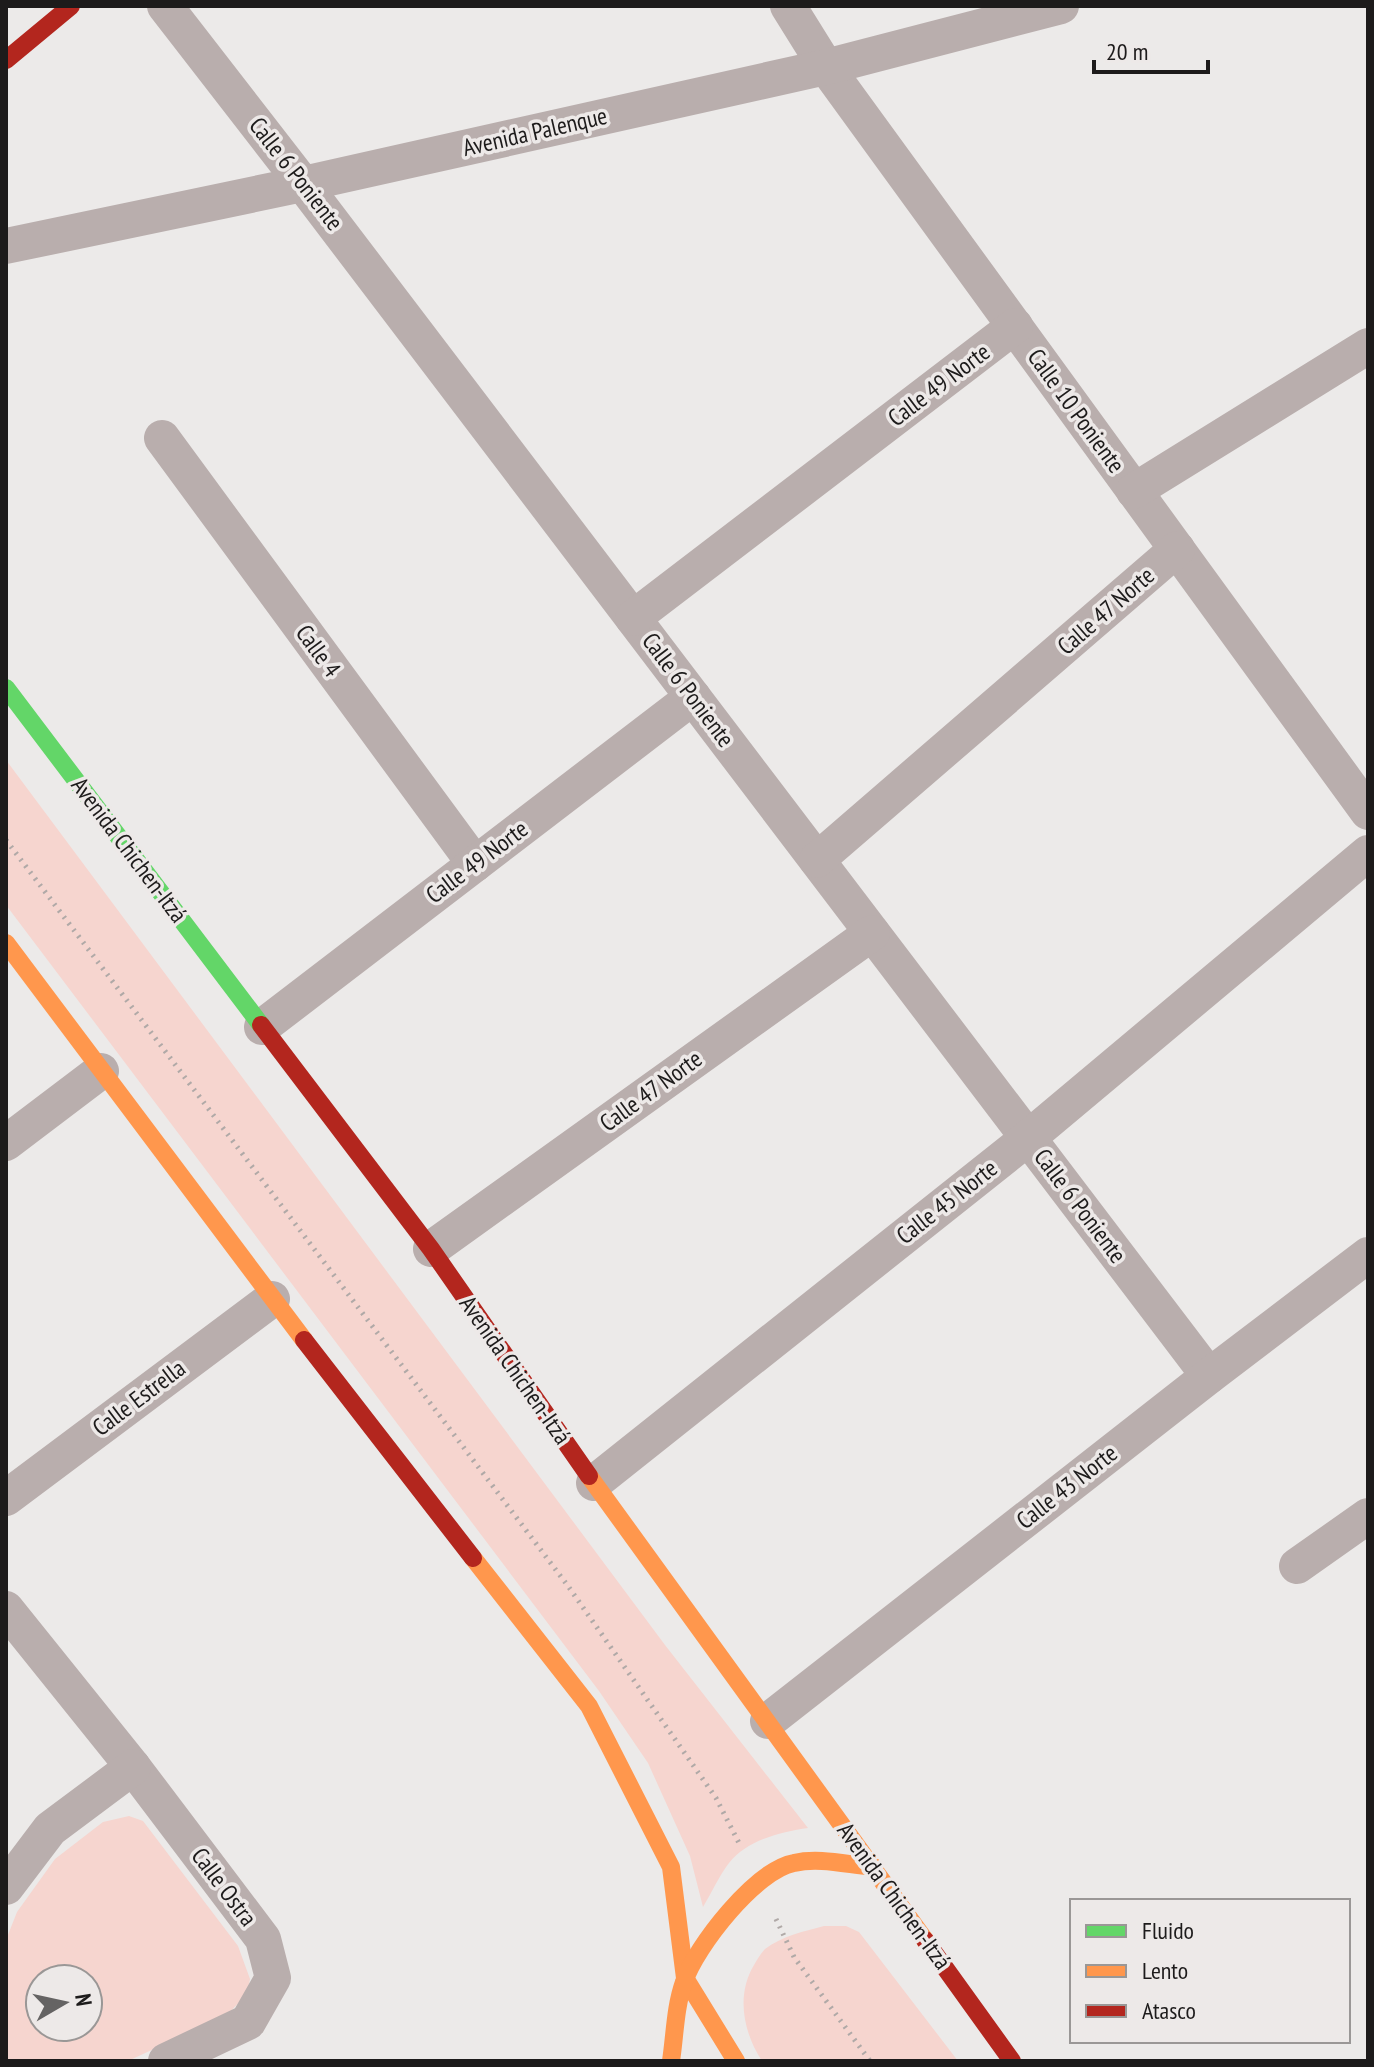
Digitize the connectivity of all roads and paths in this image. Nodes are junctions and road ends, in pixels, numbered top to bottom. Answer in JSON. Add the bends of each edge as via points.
{"nodes":[{"id":1,"x":71,"y":6,"type":"edge"},
{"id":2,"x":165,"y":6,"type":"edge"},
{"id":3,"x":788,"y":6,"type":"edge"},
{"id":4,"x":1061,"y":6,"type":"edge"},
{"id":5,"x":6,"y":60,"type":"edge"},
{"id":6,"x":826,"y":67,"type":"junction"},
{"id":7,"x":303,"y":184,"type":"junction"},
{"id":8,"x":6,"y":246,"type":"edge"},
{"id":9,"x":1015,"y":326,"type":"junction"},
{"id":10,"x":1368,"y":346,"type":"edge"},
{"id":11,"x":162,"y":438,"type":"dead end"},
{"id":12,"x":1134,"y":491,"type":"junction"},
{"id":13,"x":1177,"y":549,"type":"junction"},
{"id":14,"x":633,"y":618,"type":"junction"},
{"id":15,"x":6,"y":688,"type":"edge"},
{"id":16,"x":693,"y":697,"type":"junction"},
{"id":17,"x":1368,"y":812,"type":"edge"},
{"id":18,"x":6,"y":840,"type":"edge"},
{"id":19,"x":1368,"y":853,"type":"edge"},
{"id":20,"x":817,"y":860,"type":"junction"},
{"id":21,"x":475,"y":864,"type":"junction"},
{"id":22,"x":872,"y":933,"type":"junction"},
{"id":23,"x":6,"y":943,"type":"edge"},
{"id":24,"x":262,"y":1027,"type":"junction"},
{"id":25,"x":101,"y":1071,"type":"junction"},
{"id":26,"x":1028,"y":1138,"type":"junction"},
{"id":27,"x":6,"y":1143,"type":"edge"},
{"id":28,"x":431,"y":1249,"type":"junction"},
{"id":29,"x":1368,"y":1255,"type":"edge"},
{"id":30,"x":272,"y":1299,"type":"junction"},
{"id":31,"x":1209,"y":1376,"type":"junction"},
{"id":32,"x":594,"y":1483,"type":"junction"},
{"id":33,"x":6,"y":1498,"type":"edge"},
{"id":34,"x":1368,"y":1516,"type":"edge"},
{"id":35,"x":1297,"y":1566,"type":"dead end"},
{"id":36,"x":6,"y":1609,"type":"edge"},
{"id":37,"x":768,"y":1721,"type":"junction"},
{"id":38,"x":133,"y":1767,"type":"junction"},
{"id":39,"x":874,"y":1867,"type":"junction"},
{"id":40,"x":758,"y":1883,"type":"junction"},
{"id":41,"x":6,"y":1887,"type":"edge"},
{"id":42,"x":685,"y":1978,"type":"junction"},
{"id":43,"x":166,"y":2061,"type":"edge"},
{"id":44,"x":671,"y":2061,"type":"edge"},
{"id":45,"x":736,"y":2061,"type":"edge"},
{"id":46,"x":870,"y":2061,"type":"edge"},
{"id":47,"x":1012,"y":2061,"type":"edge"}],
"edges":[{"from":1,"to":5,"type":"main road"},
{"from":2,"to":7,"type":"street","name":"Calle 6 Poniente"},
{"from":3,"to":6,"type":"street","name":"Calle 10 Poniente"},
{"from":4,"to":6,"type":"street","name":"Avenida Palenque"},
{"from":6,"to":7,"type":"street","name":"Avenida Palenque"},
{"from":6,"to":9,"type":"street","name":"Calle 10 Poniente"},
{"from":7,"to":8,"type":"street","name":"Avenida Palenque"},
{"from":7,"to":14,"type":"street","name":"Calle 6 Poniente"},
{"from":9,"to":12,"type":"street","name":"Calle 10 Poniente"},
{"from":9,"to":14,"type":"street","name":"Calle 49 Norte"},
{"from":10,"to":12,"type":"street"},
{"from":11,"to":21,"type":"street","name":"Calle 4"},
{"from":12,"to":13,"type":"street","name":"Calle 10 Poniente"},
{"from":13,"to":17,"type":"street","name":"Calle 10 Poniente"},
{"from":13,"to":20,"type":"street","name":"Calle 47 Norte"},
{"from":14,"to":16,"type":"street","name":"Calle 6 Poniente"},
{"from":15,"to":24,"type":"main road","name":"Avenida Chichen-Itzá"},
{"from":16,"to":20,"type":"street","name":"Calle 6 Poniente"},
{"from":16,"to":21,"type":"street","name":"Calle 49 Norte"},
{"from":18,"to":40,"type":"path","via":[[568,1586],[716,1798]]},
{"from":19,"to":26,"type":"street","name":"Calle 45 Norte"},
{"from":20,"to":22,"type":"street","name":"Calle 6 Poniente"},
{"from":21,"to":24,"type":"street","name":"Calle 49 Norte"},
{"from":22,"to":26,"type":"street","name":"Calle 6 Poniente"},
{"from":22,"to":28,"type":"street","name":"Calle 47 Norte"},
{"from":23,"to":25,"type":"main road"},
{"from":24,"to":28,"type":"main road","name":"Avenida Chichen-Itzá"},
{"from":25,"to":27,"type":"street"},
{"from":25,"to":30,"type":"main road"},
{"from":26,"to":31,"type":"street","name":"Calle 6 Poniente"},
{"from":26,"to":32,"type":"street","name":"Calle 45 Norte"},
{"from":28,"to":32,"type":"main road","name":"Avenida Chichen-Itzá"},
{"from":29,"to":31,"type":"street","name":"Calle 43 Norte"},
{"from":30,"to":33,"type":"street","name":"Calle Estrella"},
{"from":30,"to":42,"type":"main road","via":[[589,1706],[671,1867]]},
{"from":31,"to":37,"type":"street","name":"Calle 43 Norte"},
{"from":32,"to":37,"type":"main road","name":"Avenida Chichen-Itzá"},
{"from":34,"to":35,"type":"street"},
{"from":36,"to":38,"type":"street","name":"Calle Ostra"},
{"from":37,"to":39,"type":"main road","name":"Avenida Chichen-Itzá"},
{"from":38,"to":41,"type":"street","via":[[50,1829]]},
{"from":38,"to":43,"type":"street","name":"Calle Ostra","via":[[263,1939],[273,1978],[248,2022]]},
{"from":39,"to":40,"type":"main road","via":[[808,1861],[781,1867]]},
{"from":39,"to":47,"type":"main road","name":"Avenida Chichen-Itzá"},
{"from":40,"to":42,"type":"main road"},
{"from":40,"to":46,"type":"path","via":[[794,1957]]},
{"from":42,"to":44,"type":"main road"},
{"from":42,"to":45,"type":"main road"}]}
